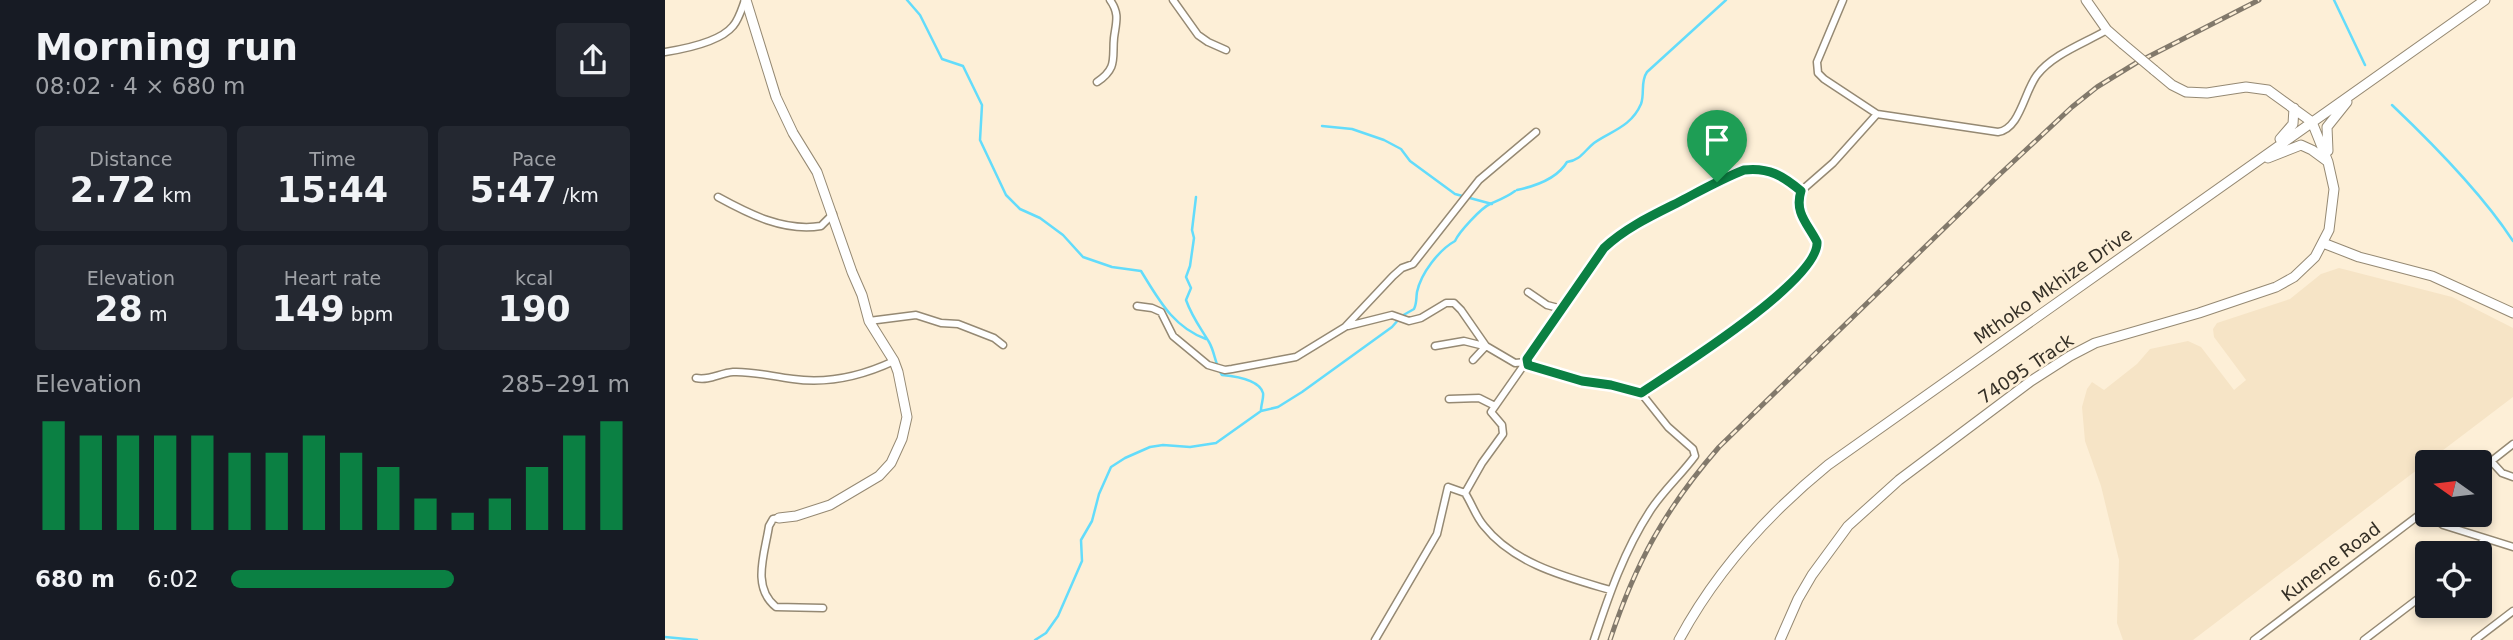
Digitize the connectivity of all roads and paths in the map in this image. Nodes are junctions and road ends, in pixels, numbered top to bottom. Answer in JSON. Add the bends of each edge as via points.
{"nodes":[{"id":1,"x":746,"y":0,"type":"edge"},
{"id":2,"x":1123,"y":0,"type":"edge"},
{"id":3,"x":1173,"y":0,"type":"edge"},
{"id":4,"x":1843,"y":0,"type":"edge"},
{"id":5,"x":2085,"y":0,"type":"edge"},
{"id":6,"x":2485,"y":0,"type":"edge"},
{"id":7,"x":1112,"y":3,"type":"edge"},
{"id":8,"x":2107,"y":30,"type":"junction"},
{"id":9,"x":1226,"y":50,"type":"dead end"},
{"id":10,"x":665,"y":52,"type":"edge"},
{"id":11,"x":1097,"y":82,"type":"dead end"},
{"id":12,"x":2357,"y":91,"type":"junction"},
{"id":13,"x":2294,"y":108,"type":"junction"},
{"id":14,"x":1877,"y":114,"type":"junction"},
{"id":15,"x":2312,"y":122,"type":"junction"},
{"id":16,"x":1536,"y":132,"type":"dead end"},
{"id":17,"x":2270,"y":151,"type":"junction"},
{"id":18,"x":2328,"y":162,"type":"junction"},
{"id":19,"x":2248,"y":167,"type":"junction"},
{"id":20,"x":2333,"y":177,"type":"junction"},
{"id":21,"x":1801,"y":191,"type":"junction"},
{"id":22,"x":718,"y":197,"type":"dead end"},
{"id":23,"x":833,"y":214,"type":"junction"},
{"id":24,"x":2323,"y":243,"type":"junction"},
{"id":25,"x":1528,"y":292,"type":"dead end"},
{"id":26,"x":1137,"y":306,"type":"dead end"},
{"id":27,"x":1562,"y":309,"type":"junction"},
{"id":28,"x":2513,"y":313,"type":"edge"},
{"id":29,"x":869,"y":321,"type":"junction"},
{"id":30,"x":1345,"y":327,"type":"junction"},
{"id":31,"x":1003,"y":345,"type":"dead end"},
{"id":32,"x":1434,"y":346,"type":"dead end"},
{"id":33,"x":1486,"y":346,"type":"junction"},
{"id":34,"x":1473,"y":360,"type":"dead end"},
{"id":35,"x":894,"y":361,"type":"junction"},
{"id":36,"x":1526,"y":362,"type":"junction"},
{"id":37,"x":696,"y":378,"type":"dead end"},
{"id":38,"x":1641,"y":393,"type":"junction"},
{"id":39,"x":1449,"y":399,"type":"dead end"},
{"id":40,"x":1495,"y":406,"type":"junction"},
{"id":41,"x":2513,"y":444,"type":"edge"},
{"id":42,"x":2492,"y":460,"type":"edge"},
{"id":43,"x":2492,"y":462,"type":"edge"},
{"id":44,"x":2513,"y":477,"type":"edge"},
{"id":45,"x":1465,"y":493,"type":"junction"},
{"id":46,"x":779,"y":518,"type":"joint"},
{"id":47,"x":2415,"y":521,"type":"edge"},
{"id":48,"x":2452,"y":527,"type":"edge"},
{"id":49,"x":2484,"y":538,"type":"junction"},
{"id":50,"x":2483,"y":541,"type":"edge"},
{"id":51,"x":2513,"y":547,"type":"edge"},
{"id":52,"x":1610,"y":590,"type":"junction"},
{"id":53,"x":2415,"y":601,"type":"edge"},
{"id":54,"x":823,"y":608,"type":"dead end"},
{"id":55,"x":2513,"y":611,"type":"edge"},
{"id":56,"x":1375,"y":640,"type":"edge"},
{"id":57,"x":1594,"y":640,"type":"edge"},
{"id":58,"x":1679,"y":640,"type":"edge"},
{"id":59,"x":1780,"y":640,"type":"edge"},
{"id":60,"x":2253,"y":640,"type":"edge"},
{"id":61,"x":2364,"y":640,"type":"edge"},
{"id":62,"x":2475,"y":640,"type":"edge"}],
"edges":[{"from":1,"to":10,"type":"street","via":[[727,31],[699,45]]},
{"from":1,"to":23,"type":"street","via":[[776,97],[817,172]]},
{"from":2,"to":7,"type":"street"},
{"from":3,"to":9,"type":"street","via":[[1198,35]]},
{"from":4,"to":14,"type":"street","via":[[1816,67],[1824,79]]},
{"from":5,"to":8,"type":"street"},
{"from":6,"to":12,"type":"street","name":"Mthoko Mkhize Drive"},
{"from":7,"to":11,"type":"street","via":[[1118,15],[1115,56],[1109,72]]},
{"from":8,"to":13,"type":"street","bridge":true,"via":[[2186,92],[2260,89]]},
{"from":8,"to":14,"type":"street","via":[[2048,63],[2030,85],[2015,124],[2005,131]]},
{"from":12,"to":15,"type":"street","name":"Mthoko Mkhize Drive"},
{"from":12,"to":20,"type":"street","via":[[2327,127]]},
{"from":13,"to":15,"type":"street"},
{"from":13,"to":17,"type":"street","via":[[2293,124]]},
{"from":14,"to":21,"type":"street"},
{"from":15,"to":17,"type":"street","name":"Mthoko Mkhize Drive"},
{"from":15,"to":18,"type":"street","name":"74095 Track"},
{"from":16,"to":30,"type":"street","via":[[1479,180],[1413,264],[1393,276]]},
{"from":17,"to":19,"type":"street","name":"Mthoko Mkhize Drive"},
{"from":18,"to":19,"type":"street","via":[[2307,146],[2296,145]]},
{"from":18,"to":20,"type":"street","name":"74095 Track"},
{"from":19,"to":58,"type":"street","name":"Mthoko Mkhize Drive","via":[[1809,480],[1728,565]]},
{"from":20,"to":24,"type":"street","name":"74095 Track","via":[[2333,212]]},
{"from":21,"to":27,"type":"street","via":[[1768,170],[1744,170],[1717,182],[1624,231]]},
{"from":21,"to":38,"type":"street","via":[[1799,211],[1817,242],[1813,258],[1763,308]]},
{"from":22,"to":23,"type":"street","via":[[757,216],[800,227],[821,226]]},
{"from":23,"to":29,"type":"street"},
{"from":24,"to":28,"type":"street","via":[[2432,276]]},
{"from":24,"to":59,"type":"street","name":"74095 Track","via":[[2304,268],[2276,287],[2095,343],[2031,381],[1899,480],[1848,526],[1812,575]]},
{"from":25,"to":27,"type":"street"},
{"from":26,"to":30,"type":"street","via":[[1161,313],[1173,336],[1208,365],[1225,370],[1296,357]]},
{"from":27,"to":36,"type":"street"},
{"from":29,"to":31,"type":"street","via":[[916,315],[958,324]]},
{"from":29,"to":35,"type":"street"},
{"from":30,"to":33,"type":"street","via":[[1392,315],[1409,321],[1454,303]]},
{"from":32,"to":33,"type":"street","via":[[1464,341]]},
{"from":33,"to":34,"type":"street"},
{"from":33,"to":36,"type":"street","via":[[1515,362]]},
{"from":35,"to":37,"type":"street","via":[[858,375],[823,380],[734,372]]},
{"from":35,"to":46,"type":"street","via":[[907,417],[891,463],[870,482],[830,505]]},
{"from":36,"to":38,"type":"street","via":[[1582,381]]},
{"from":36,"to":40,"type":"street"},
{"from":38,"to":52,"type":"street","via":[[1695,456],[1651,510]]},
{"from":39,"to":40,"type":"street","via":[[1479,398]]},
{"from":40,"to":45,"type":"street","via":[[1491,412],[1503,434]]},
{"from":41,"to":42,"type":"street"},
{"from":43,"to":44,"type":"street"},
{"from":45,"to":52,"type":"street","via":[[1481,523],[1511,550],[1549,571]]},
{"from":45,"to":56,"type":"street","via":[[1448,487],[1437,534]]},
{"from":46,"to":54,"type":"street","via":[[769,526],[760,580],[765,595],[776,607]]},
{"from":47,"to":60,"type":"street","name":"Kunene Road"},
{"from":48,"to":49,"type":"street"},
{"from":49,"to":50,"type":"street"},
{"from":49,"to":51,"type":"street"},
{"from":52,"to":57,"type":"street"},
{"from":53,"to":61,"type":"street"},
{"from":55,"to":62,"type":"street"}]}
